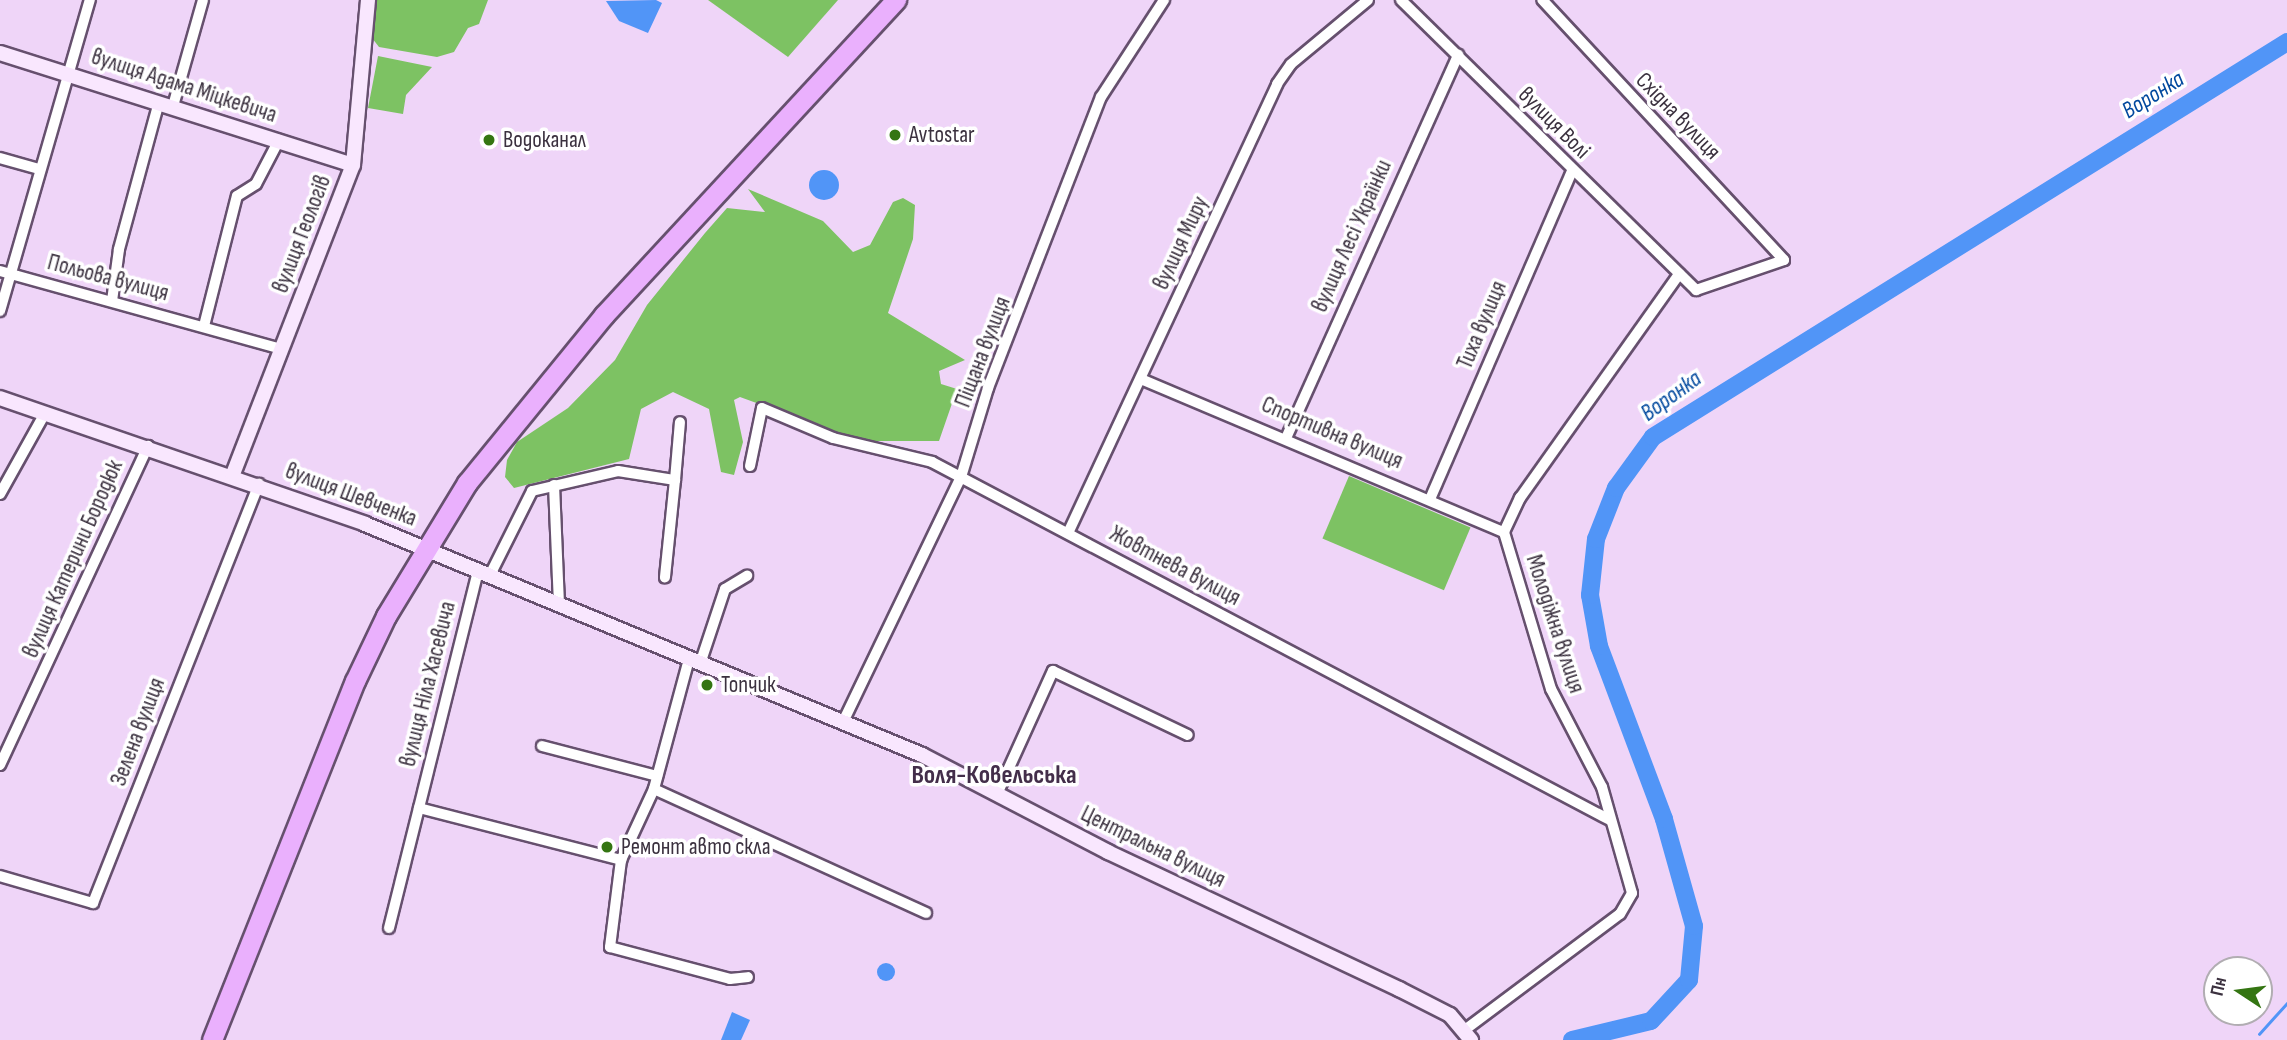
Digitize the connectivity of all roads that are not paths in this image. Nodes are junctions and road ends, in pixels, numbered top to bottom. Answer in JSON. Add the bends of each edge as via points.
{"nodes":[{"id":1,"x":90,"y":0,"type":"edge"},
{"id":2,"x":203,"y":0,"type":"edge"},
{"id":3,"x":368,"y":0,"type":"edge"},
{"id":4,"x":896,"y":0,"type":"edge"},
{"id":5,"x":1164,"y":0,"type":"edge"},
{"id":6,"x":1368,"y":0,"type":"edge"},
{"id":7,"x":1401,"y":0,"type":"edge"},
{"id":8,"x":1542,"y":0,"type":"edge"},
{"id":9,"x":0,"y":53,"type":"edge"},
{"id":10,"x":1458,"y":55,"type":"junction"},
{"id":11,"x":67,"y":73,"type":"junction"},
{"id":12,"x":166,"y":104,"type":"junction"},
{"id":13,"x":279,"y":140,"type":"junction"},
{"id":14,"x":0,"y":158,"type":"edge"},
{"id":15,"x":353,"y":165,"type":"junction"},
{"id":16,"x":39,"y":169,"type":"junction"},
{"id":17,"x":1572,"y":171,"type":"junction"},
{"id":18,"x":1784,"y":260,"type":"joint"},
{"id":19,"x":5,"y":272,"type":"edge"},
{"id":20,"x":1679,"y":274,"type":"junction"},
{"id":21,"x":112,"y":301,"type":"junction"},
{"id":22,"x":0,"y":311,"type":"edge"},
{"id":23,"x":204,"y":326,"type":"junction"},
{"id":24,"x":281,"y":349,"type":"junction"},
{"id":25,"x":1141,"y":379,"type":"junction"},
{"id":26,"x":0,"y":398,"type":"edge"},
{"id":27,"x":46,"y":413,"type":"junction"},
{"id":28,"x":680,"y":422,"type":"dead end"},
{"id":29,"x":1287,"y":436,"type":"junction"},
{"id":30,"x":148,"y":446,"type":"junction"},
{"id":31,"x":750,"y":466,"type":"dead end"},
{"id":32,"x":233,"y":474,"type":"junction"},
{"id":33,"x":961,"y":477,"type":"junction"},
{"id":34,"x":675,"y":480,"type":"junction"},
{"id":35,"x":259,"y":484,"type":"junction"},
{"id":36,"x":554,"y":485,"type":"junction"},
{"id":37,"x":0,"y":494,"type":"edge"},
{"id":38,"x":1431,"y":497,"type":"junction"},
{"id":39,"x":1504,"y":532,"type":"junction"},
{"id":40,"x":1068,"y":533,"type":"junction"},
{"id":41,"x":425,"y":549,"type":"junction"},
{"id":42,"x":484,"y":572,"type":"junction"},
{"id":43,"x":747,"y":576,"type":"dead end"},
{"id":44,"x":665,"y":577,"type":"dead end"},
{"id":45,"x":559,"y":603,"type":"junction"},
{"id":46,"x":689,"y":659,"type":"junction"},
{"id":47,"x":843,"y":722,"type":"junction"},
{"id":48,"x":1188,"y":735,"type":"dead end"},
{"id":49,"x":542,"y":746,"type":"dead end"},
{"id":50,"x":0,"y":765,"type":"edge"},
{"id":51,"x":657,"y":776,"type":"junction"},
{"id":52,"x":654,"y":789,"type":"junction"},
{"id":53,"x":998,"y":792,"type":"junction"},
{"id":54,"x":419,"y":808,"type":"junction"},
{"id":55,"x":1611,"y":820,"type":"junction"},
{"id":56,"x":621,"y":860,"type":"junction"},
{"id":57,"x":0,"y":876,"type":"edge"},
{"id":58,"x":926,"y":913,"type":"dead end"},
{"id":59,"x":389,"y":928,"type":"dead end"},
{"id":60,"x":748,"y":976,"type":"dead end"},
{"id":61,"x":1469,"y":1035,"type":"edge"},
{"id":62,"x":212,"y":1040,"type":"edge"}],
"edges":[{"from":1,"to":11,"type":"street"},
{"from":2,"to":12,"type":"street"},
{"from":3,"to":15,"type":"street","name":"вулиця Геологів"},
{"from":4,"to":41,"type":"highway","via":[[535,393]]},
{"from":5,"to":33,"type":"street","name":"Піщана вулиця","via":[[1134,36],[1101,97],[988,388]]},
{"from":6,"to":25,"type":"street","name":"вулиця Миру","via":[[1290,64],[1277,84]]},
{"from":7,"to":10,"type":"street","name":"вулиця Волі"},
{"from":8,"to":18,"type":"street","name":"Східна вулиця"},
{"from":9,"to":11,"type":"street","name":"вулиця Адама Міцкевича"},
{"from":10,"to":17,"type":"street","name":"вулиця Волі"},
{"from":10,"to":29,"type":"street","name":"вулиця Лесі Українки"},
{"from":11,"to":12,"type":"street","name":"вулиця Адама Міцкевича"},
{"from":11,"to":16,"type":"street"},
{"from":12,"to":13,"type":"street","name":"вулиця Адама Міцкевича"},
{"from":12,"to":21,"type":"street","via":[[119,248]]},
{"from":13,"to":15,"type":"street","name":"вулиця Адама Міцкевича"},
{"from":13,"to":23,"type":"street","via":[[263,174],[237,196]]},
{"from":14,"to":16,"type":"street"},
{"from":15,"to":24,"type":"street","name":"вулиця Геологів"},
{"from":16,"to":19,"type":"street"},
{"from":17,"to":20,"type":"street","name":"вулиця Волі"},
{"from":17,"to":38,"type":"street","name":"Тиха вулиця"},
{"from":18,"to":20,"type":"street","name":"вулиця Волі","via":[[1707,291],[1696,290]]},
{"from":19,"to":21,"type":"street","name":"Польова вулиця"},
{"from":19,"to":22,"type":"street"},
{"from":20,"to":39,"type":"street","name":"Молодіжна вулиця","via":[[1520,498]]},
{"from":21,"to":23,"type":"street","name":"Польова вулиця"},
{"from":23,"to":24,"type":"street","name":"Польова вулиця"},
{"from":24,"to":32,"type":"street","name":"вулиця Геологів"},
{"from":25,"to":29,"type":"street","name":"Спортивна вулиця"},
{"from":25,"to":40,"type":"street","name":"вулиця Миру"},
{"from":26,"to":27,"type":"street","name":"вулиця Шевченка"},
{"from":27,"to":30,"type":"street","name":"вулиця Шевченка"},
{"from":27,"to":37,"type":"street"},
{"from":28,"to":34,"type":"street"},
{"from":29,"to":38,"type":"street","name":"Спортивна вулиця"},
{"from":30,"to":32,"type":"street","name":"вулиця Шевченка"},
{"from":30,"to":50,"type":"street","name":"вулиця Катерини Бородюк"},
{"from":31,"to":33,"type":"street","name":"Жовтнева вулиця","via":[[762,408],[832,438],[918,457]]},
{"from":32,"to":35,"type":"street","name":"вулиця Шевченка"},
{"from":33,"to":40,"type":"street","name":"Жовтнева вулиця"},
{"from":33,"to":47,"type":"street","name":"Піщана вулиця"},
{"from":34,"to":36,"type":"street","name":"вулиця Ніла Хасевича","via":[[618,471]]},
{"from":34,"to":44,"type":"street"},
{"from":35,"to":41,"type":"street","name":"вулиця Шевченка"},
{"from":35,"to":57,"type":"street","name":"Зелена вулиця","via":[[93,903]]},
{"from":36,"to":42,"type":"street","name":"вулиця Ніла Хасевича","via":[[521,502]]},
{"from":36,"to":45,"type":"street"},
{"from":38,"to":39,"type":"street","name":"Спортивна вулиця"},
{"from":39,"to":55,"type":"street","name":"Молодіжна вулиця","via":[[1551,689],[1590,759]]},
{"from":40,"to":55,"type":"street","name":"Жовтнева вулиця"},
{"from":41,"to":42,"type":"street","name":"вулиця Шевченка"},
{"from":41,"to":62,"type":"highway","via":[[355,681]]},
{"from":42,"to":45,"type":"street","name":"вулиця Шевченка"},
{"from":42,"to":54,"type":"street","name":"вулиця Ніла Хасевича"},
{"from":43,"to":46,"type":"street","via":[[725,589]]},
{"from":45,"to":46,"type":"street","name":"вулиця Шевченка"},
{"from":46,"to":47,"type":"street","name":"Центральна вулиця"},
{"from":46,"to":51,"type":"street"},
{"from":47,"to":53,"type":"street","name":"Центральна вулиця"},
{"from":48,"to":53,"type":"street","via":[[1053,671]]},
{"from":49,"to":51,"type":"street"},
{"from":51,"to":52,"type":"street"},
{"from":52,"to":56,"type":"street"},
{"from":52,"to":58,"type":"street"},
{"from":53,"to":61,"type":"street","name":"Центральна вулиця","via":[[1108,852],[1399,989]]},
{"from":54,"to":56,"type":"street"},
{"from":54,"to":59,"type":"street","name":"вулиця Ніла Хасевича"},
{"from":55,"to":61,"type":"street","name":"Молодіжна вулиця","via":[[1629,871],[1627,905]]},
{"from":56,"to":60,"type":"street","via":[[610,947],[730,979]]}]}
